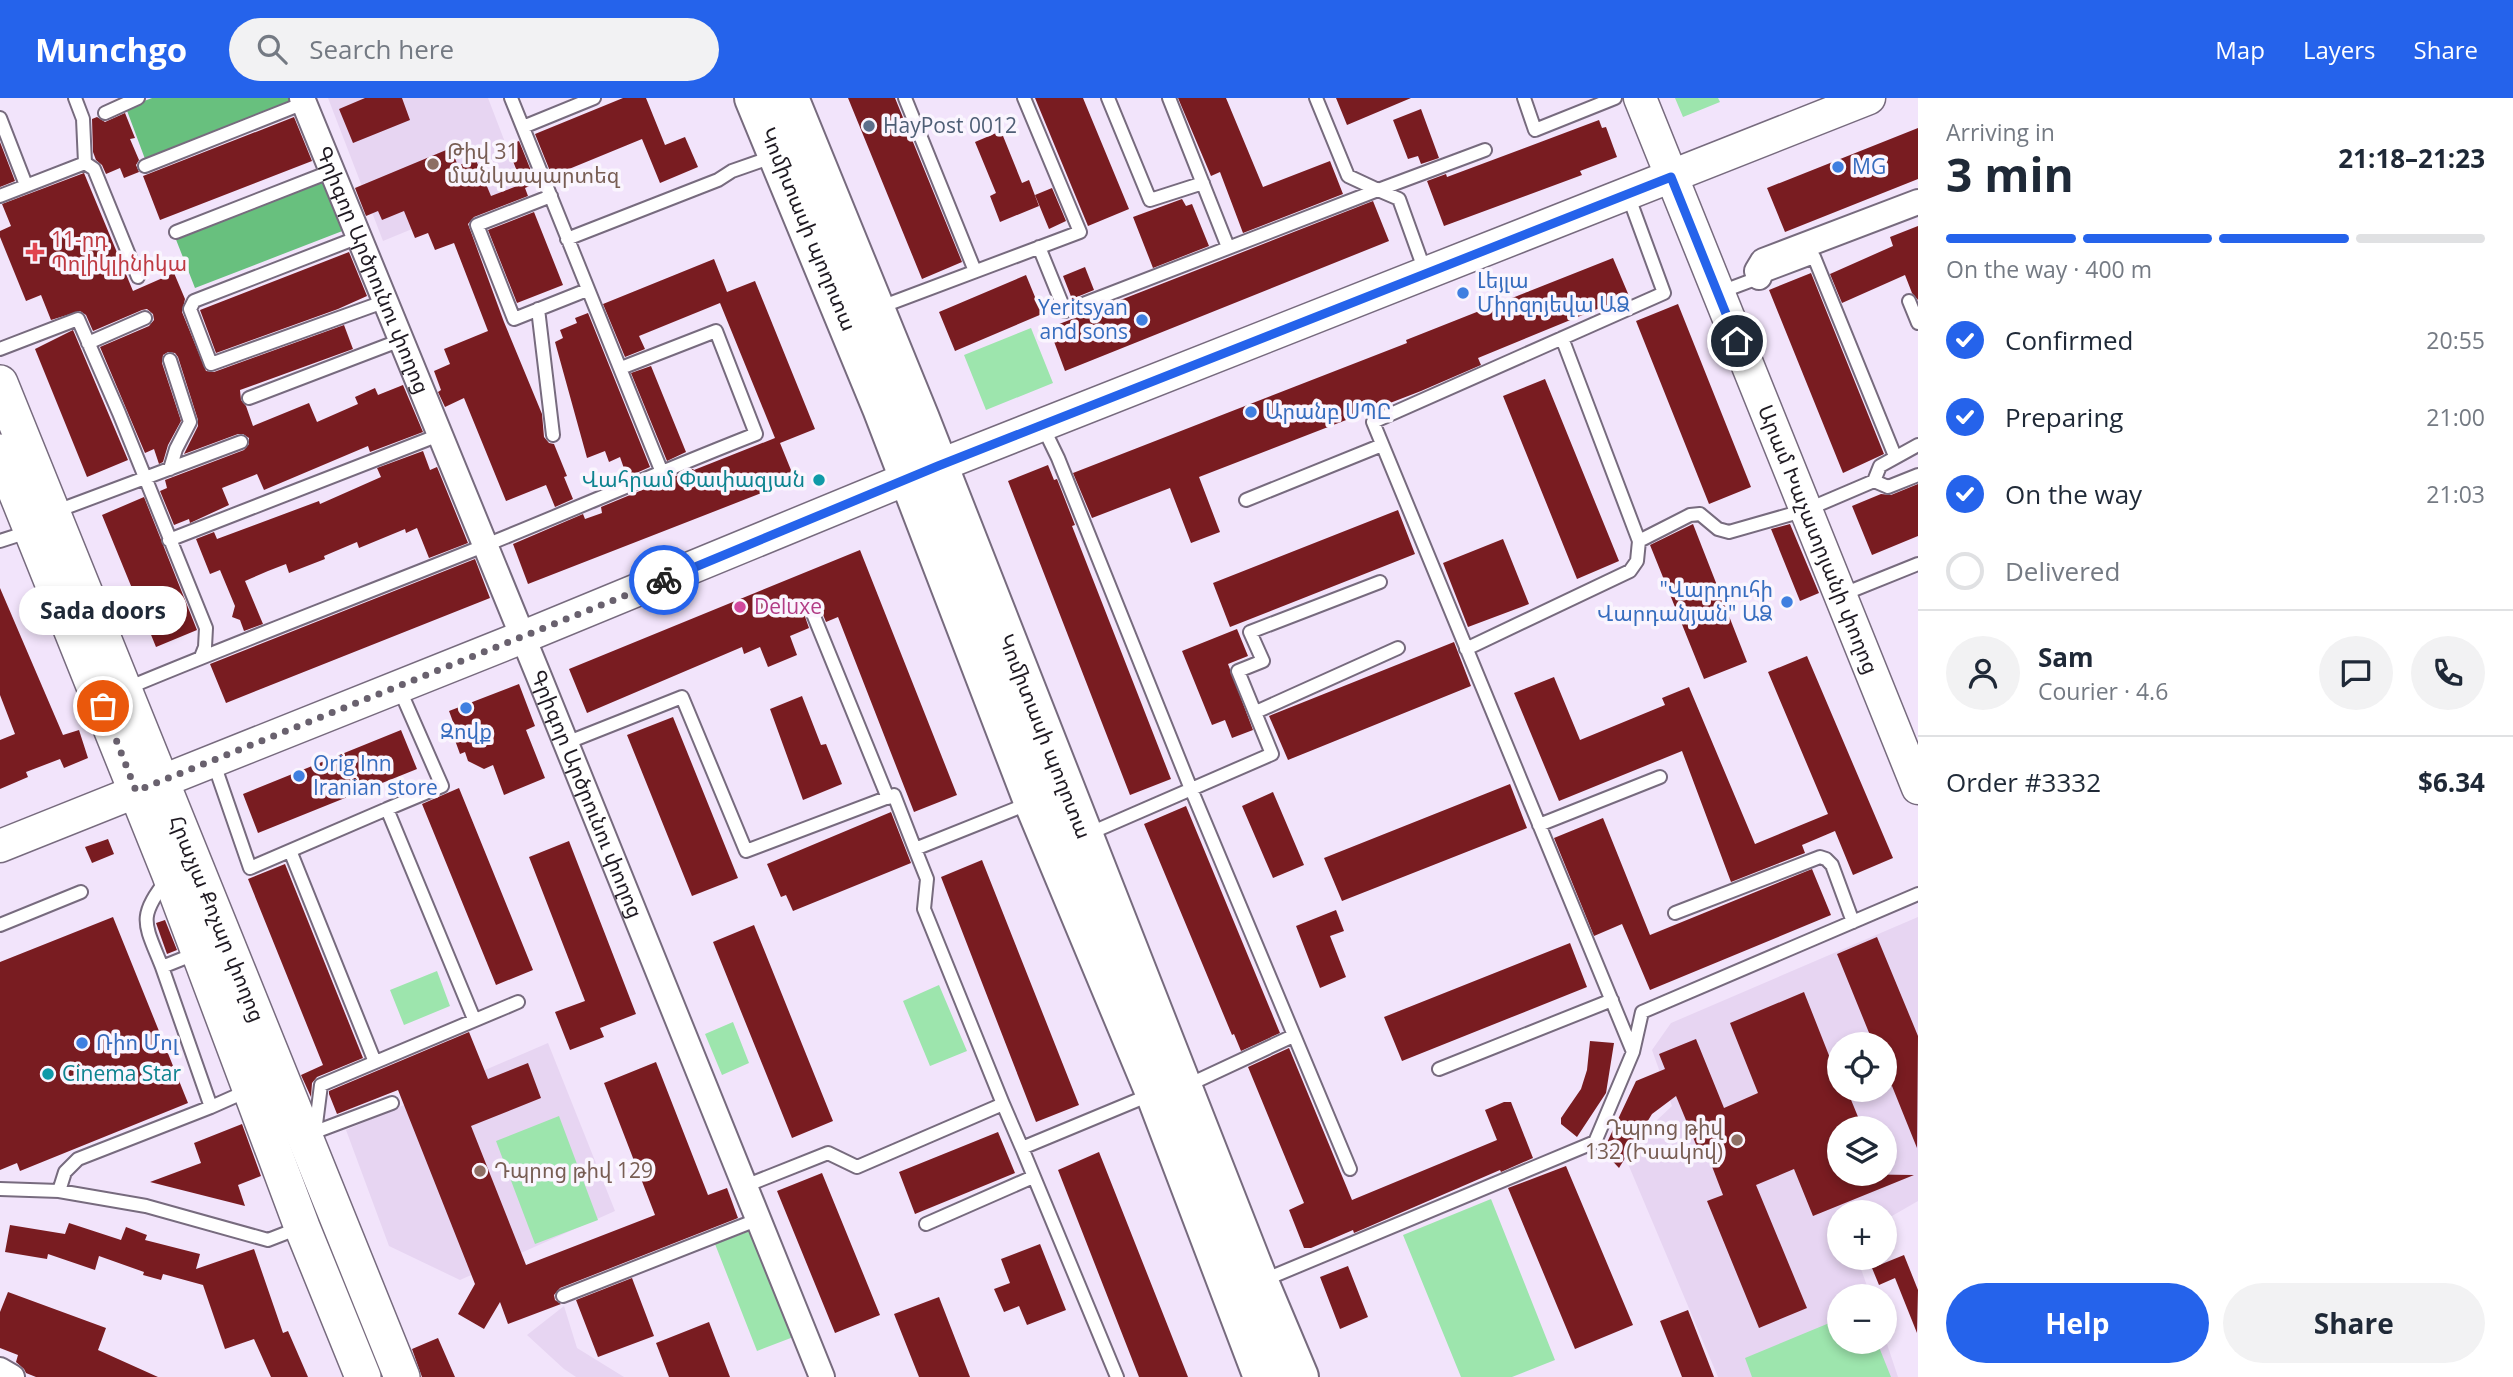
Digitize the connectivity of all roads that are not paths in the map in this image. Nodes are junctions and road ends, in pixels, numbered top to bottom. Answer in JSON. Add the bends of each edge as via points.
{"nodes":[{"id":1,"x":75,"y":98,"type":"edge"},
{"id":2,"x":138,"y":98,"type":"edge"},
{"id":3,"x":511,"y":98,"type":"edge"},
{"id":4,"x":594,"y":98,"type":"edge"},
{"id":5,"x":754,"y":98,"type":"edge"},
{"id":6,"x":789,"y":98,"type":"edge"},
{"id":7,"x":905,"y":98,"type":"edge"},
{"id":8,"x":1024,"y":98,"type":"edge"},
{"id":9,"x":1108,"y":98,"type":"edge"},
{"id":10,"x":1169,"y":98,"type":"edge"},
{"id":11,"x":1316,"y":98,"type":"edge"},
{"id":12,"x":1524,"y":98,"type":"edge"},
{"id":13,"x":1615,"y":98,"type":"edge"},
{"id":14,"x":1640,"y":98,"type":"edge"},
{"id":15,"x":1869,"y":98,"type":"edge"},
{"id":16,"x":303,"y":100,"type":"edge"},
{"id":17,"x":104,"y":113,"type":"dead end"},
{"id":18,"x":0,"y":118,"type":"edge"},
{"id":19,"x":523,"y":127,"type":"junction"},
{"id":20,"x":1485,"y":150,"type":"dead end"},
{"id":21,"x":778,"y":155,"type":"junction"},
{"id":22,"x":85,"y":163,"type":"junction"},
{"id":23,"x":145,"y":166,"type":"dead end"},
{"id":24,"x":332,"y":171,"type":"junction"},
{"id":25,"x":1671,"y":177,"type":"junction"},
{"id":26,"x":1203,"y":183,"type":"junction"},
{"id":27,"x":26,"y":185,"type":"junction"},
{"id":28,"x":1378,"y":190,"type":"junction"},
{"id":29,"x":1628,"y":195,"type":"junction"},
{"id":30,"x":551,"y":196,"type":"junction"},
{"id":31,"x":0,"y":197,"type":"edge"},
{"id":32,"x":1918,"y":202,"type":"edge"},
{"id":33,"x":176,"y":232,"type":"dead end"},
{"id":34,"x":359,"y":237,"type":"junction"},
{"id":35,"x":567,"y":239,"type":"junction"},
{"id":36,"x":1039,"y":247,"type":"junction"},
{"id":37,"x":1228,"y":247,"type":"junction"},
{"id":38,"x":975,"y":271,"type":"junction"},
{"id":39,"x":1426,"y":274,"type":"junction"},
{"id":40,"x":138,"y":277,"type":"dead end"},
{"id":41,"x":1759,"y":277,"type":"junction"},
{"id":42,"x":587,"y":290,"type":"junction"},
{"id":43,"x":1718,"y":293,"type":"junction"},
{"id":44,"x":386,"y":301,"type":"junction"},
{"id":45,"x":1909,"y":301,"type":"dead end"},
{"id":46,"x":538,"y":309,"type":"junction"},
{"id":47,"x":874,"y":309,"type":"junction"},
{"id":48,"x":145,"y":318,"type":"dead end"},
{"id":49,"x":1918,"y":323,"type":"edge"},
{"id":50,"x":1562,"y":338,"type":"junction"},
{"id":51,"x":401,"y":340,"type":"junction"},
{"id":52,"x":88,"y":343,"type":"junction"},
{"id":53,"x":0,"y":349,"type":"edge"},
{"id":54,"x":170,"y":360,"type":"dead end"},
{"id":55,"x":621,"y":368,"type":"junction"},
{"id":56,"x":0,"y":383,"type":"edge"},
{"id":57,"x":249,"y":398,"type":"dead end"},
{"id":58,"x":1042,"y":424,"type":"junction"},
{"id":59,"x":439,"y":435,"type":"junction"},
{"id":60,"x":554,"y":435,"type":"dead end"},
{"id":61,"x":241,"y":442,"type":"dead end"},
{"id":62,"x":1382,"y":444,"type":"junction"},
{"id":63,"x":1918,"y":445,"type":"edge"},
{"id":64,"x":0,"y":452,"type":"edge"},
{"id":65,"x":1895,"y":456,"type":"junction"},
{"id":66,"x":170,"y":468,"type":"junction"},
{"id":67,"x":661,"y":470,"type":"junction"},
{"id":68,"x":923,"y":472,"type":"junction"},
{"id":69,"x":1918,"y":475,"type":"edge"},
{"id":70,"x":143,"y":477,"type":"junction"},
{"id":71,"x":1874,"y":481,"type":"junction"},
{"id":72,"x":1246,"y":500,"type":"dead end"},
{"id":73,"x":1806,"y":510,"type":"junction"},
{"id":74,"x":28,"y":528,"type":"edge"},
{"id":75,"x":169,"y":540,"type":"junction"},
{"id":76,"x":1639,"y":541,"type":"junction"},
{"id":77,"x":486,"y":545,"type":"junction"},
{"id":78,"x":1918,"y":564,"type":"edge"},
{"id":79,"x":1380,"y":582,"type":"dead end"},
{"id":80,"x":1841,"y":595,"type":"junction"},
{"id":81,"x":811,"y":609,"type":"dead end"},
{"id":82,"x":523,"y":637,"type":"junction"},
{"id":83,"x":1398,"y":648,"type":"dead end"},
{"id":84,"x":1466,"y":649,"type":"junction"},
{"id":85,"x":201,"y":657,"type":"junction"},
{"id":86,"x":398,"y":688,"type":"junction"},
{"id":87,"x":125,"y":689,"type":"junction"},
{"id":88,"x":1255,"y":712,"type":"junction"},
{"id":89,"x":566,"y":743,"type":"junction"},
{"id":90,"x":213,"y":761,"type":"junction"},
{"id":91,"x":1660,"y":777,"type":"dead end"},
{"id":92,"x":148,"y":786,"type":"junction"},
{"id":93,"x":1918,"y":788,"type":"edge"},
{"id":94,"x":1191,"y":789,"type":"junction"},
{"id":95,"x":888,"y":798,"type":"junction"},
{"id":96,"x":1033,"y":802,"type":"junction"},
{"id":97,"x":387,"y":809,"type":"junction"},
{"id":98,"x":1539,"y":825,"type":"junction"},
{"id":99,"x":1084,"y":836,"type":"junction"},
{"id":100,"x":0,"y":846,"type":"edge"},
{"id":101,"x":915,"y":849,"type":"junction"},
{"id":102,"x":291,"y":853,"type":"junction"},
{"id":103,"x":170,"y":875,"type":"junction"},
{"id":104,"x":81,"y":892,"type":"dead end"},
{"id":105,"x":1918,"y":894,"type":"edge"},
{"id":106,"x":1675,"y":913,"type":"dead end"},
{"id":107,"x":1853,"y":922,"type":"junction"},
{"id":108,"x":0,"y":925,"type":"edge"},
{"id":109,"x":198,"y":952,"type":"junction"},
{"id":110,"x":162,"y":967,"type":"junction"},
{"id":111,"x":1612,"y":1000,"type":"junction"},
{"id":112,"x":518,"y":1002,"type":"dead end"},
{"id":113,"x":474,"y":1019,"type":"junction"},
{"id":114,"x":1293,"y":1036,"type":"junction"},
{"id":115,"x":1633,"y":1052,"type":"junction"},
{"id":116,"x":374,"y":1062,"type":"junction"},
{"id":117,"x":1439,"y":1069,"type":"dead end"},
{"id":118,"x":251,"y":1089,"type":"junction"},
{"id":119,"x":1169,"y":1090,"type":"junction"},
{"id":120,"x":392,"y":1103,"type":"dead end"},
{"id":121,"x":1003,"y":1104,"type":"junction"},
{"id":122,"x":211,"y":1107,"type":"junction"},
{"id":123,"x":310,"y":1134,"type":"junction"},
{"id":124,"x":1022,"y":1149,"type":"junction"},
{"id":125,"x":1350,"y":1169,"type":"dead end"},
{"id":126,"x":1033,"y":1177,"type":"junction"},
{"id":127,"x":745,"y":1186,"type":"junction"},
{"id":128,"x":0,"y":1189,"type":"edge"},
{"id":129,"x":59,"y":1191,"type":"junction"},
{"id":130,"x":759,"y":1219,"type":"junction"},
{"id":131,"x":926,"y":1224,"type":"dead end"},
{"id":132,"x":302,"y":1227,"type":"junction"},
{"id":133,"x":1259,"y":1282,"type":"junction"},
{"id":134,"x":563,"y":1296,"type":"dead end"},
{"id":135,"x":0,"y":1370,"type":"edge"},
{"id":136,"x":12,"y":1377,"type":"edge"},
{"id":137,"x":363,"y":1377,"type":"edge"},
{"id":138,"x":402,"y":1377,"type":"edge"},
{"id":139,"x":822,"y":1377,"type":"edge"},
{"id":140,"x":1116,"y":1377,"type":"edge"},
{"id":141,"x":1263,"y":1377,"type":"edge"},
{"id":142,"x":1299,"y":1377,"type":"edge"}],
"edges":[{"from":1,"to":22,"type":"lane","via":[[83,119]]},
{"from":2,"to":17,"type":"lane"},
{"from":3,"to":19,"type":"lane"},
{"from":4,"to":19,"type":"lane"},
{"from":5,"to":21,"type":"main road","name":"Կոմիտասի պողոտա"},
{"from":6,"to":47,"type":"main road","name":"Կոմիտասի պողոտա"},
{"from":7,"to":38,"type":"lane"},
{"from":8,"to":36,"type":"lane","via":[[1080,232]]},
{"from":9,"to":26,"type":"lane","via":[[1150,201]]},
{"from":10,"to":26,"type":"lane"},
{"from":11,"to":28,"type":"lane","via":[[1348,176]]},
{"from":12,"to":13,"type":"lane","via":[[1535,130]]},
{"from":14,"to":25,"type":"street","name":"Արամ Խաչատրյանի փողոց"},
{"from":15,"to":25,"type":"street"},
{"from":16,"to":23,"type":"lane"},
{"from":16,"to":24,"type":"street","name":"Գրիգոր Արծրունու փողոց"},
{"from":18,"to":27,"type":"lane"},
{"from":19,"to":30,"type":"lane"},
{"from":20,"to":28,"type":"lane"},
{"from":21,"to":35,"type":"lane"},
{"from":21,"to":68,"type":"main road","name":"Կոմիտասի պողոտա","via":[[882,408]]},
{"from":22,"to":27,"type":"lane"},
{"from":22,"to":40,"type":"lane","via":[[94,169]]},
{"from":24,"to":33,"type":"lane"},
{"from":24,"to":34,"type":"street","name":"Գրիգոր Արծրունու փողոց"},
{"from":25,"to":29,"type":"street"},
{"from":25,"to":43,"type":"street","name":"Արամ Խաչատրյանի փողոց"},
{"from":26,"to":37,"type":"lane"},
{"from":27,"to":31,"type":"lane"},
{"from":28,"to":37,"type":"lane"},
{"from":28,"to":39,"type":"lane","via":[[1399,199]]},
{"from":29,"to":39,"type":"street"},
{"from":29,"to":50,"type":"lane","via":[[1664,293]]},
{"from":30,"to":35,"type":"lane"},
{"from":30,"to":46,"type":"lane","via":[[477,225],[513,319]]},
{"from":32,"to":41,"type":"street","via":[[1763,261]]},
{"from":34,"to":44,"type":"street","name":"Գրիգոր Արծրունու փողոց"},
{"from":34,"to":44,"type":"lane","via":[[194,301],[190,309],[211,364]]},
{"from":35,"to":42,"type":"lane"},
{"from":36,"to":37,"type":"lane","via":[[1065,311]]},
{"from":36,"to":38,"type":"lane"},
{"from":38,"to":47,"type":"lane"},
{"from":39,"to":58,"type":"street"},
{"from":41,"to":43,"type":"lane"},
{"from":41,"to":65,"type":"lane","via":[[1807,258],[1818,262]]},
{"from":42,"to":46,"type":"lane"},
{"from":42,"to":55,"type":"lane"},
{"from":43,"to":73,"type":"street","name":"Արամ Խաչատրյանի փողոց"},
{"from":44,"to":51,"type":"street","name":"Գրիգոր Արծրունու փողոց"},
{"from":45,"to":49,"type":"lane"},
{"from":46,"to":60,"type":"lane"},
{"from":47,"to":68,"type":"main road","name":"Կոմիտասի պողոտա"},
{"from":48,"to":52,"type":"lane"},
{"from":50,"to":62,"type":"lane","via":[[1373,422]]},
{"from":50,"to":76,"type":"lane"},
{"from":51,"to":57,"type":"lane"},
{"from":51,"to":59,"type":"street","name":"Գրիգոր Արծրունու փողոց"},
{"from":52,"to":53,"type":"lane","via":[[78,319]]},
{"from":52,"to":70,"type":"lane"},
{"from":54,"to":66,"type":"lane","via":[[190,422]]},
{"from":55,"to":67,"type":"lane"},
{"from":55,"to":67,"type":"lane","via":[[716,331],[756,433]]},
{"from":56,"to":74,"type":"main road","name":"Հրաչյա Քոչար փողոց"},
{"from":58,"to":68,"type":"street"},
{"from":58,"to":94,"type":"lane"},
{"from":59,"to":75,"type":"lane"},
{"from":59,"to":77,"type":"street","name":"Գրիգոր Արծրունու փողոց"},
{"from":61,"to":66,"type":"lane"},
{"from":62,"to":72,"type":"lane"},
{"from":62,"to":84,"type":"lane"},
{"from":63,"to":65,"type":"lane"},
{"from":64,"to":74,"type":"main road","name":"Հրաչյա Քոչար փողոց"},
{"from":65,"to":71,"type":"lane","via":[[1880,466]]},
{"from":66,"to":70,"type":"lane"},
{"from":67,"to":77,"type":"lane"},
{"from":68,"to":82,"type":"street"},
{"from":68,"to":96,"type":"main road","name":"Կոմիտասի պողոտա"},
{"from":68,"to":99,"type":"main road","name":"Կոմիտասի պողոտա"},
{"from":69,"to":71,"type":"lane","via":[[1888,487]]},
{"from":70,"to":74,"type":"lane"},
{"from":70,"to":75,"type":"lane"},
{"from":71,"to":73,"type":"lane"},
{"from":73,"to":76,"type":"lane","via":[[1728,532],[1718,530],[1700,514],[1690,515]]},
{"from":73,"to":80,"type":"street","name":"Արամ Խաչատրյանի փողոց"},
{"from":74,"to":87,"type":"main road","name":"Հրաչյա Քոչար փողոց"},
{"from":74,"to":92,"type":"main road","name":"Հրաչյա Քոչար փողոց"},
{"from":75,"to":85,"type":"lane","via":[[206,628]]},
{"from":76,"to":84,"type":"lane","via":[[1637,561],[1630,571]]},
{"from":77,"to":82,"type":"street","name":"Գրիգոր Արծրունու փողոց"},
{"from":77,"to":85,"type":"lane"},
{"from":78,"to":80,"type":"lane"},
{"from":79,"to":88,"type":"lane","via":[[1250,632],[1263,661],[1238,671]]},
{"from":80,"to":93,"type":"street","name":"Արամ Խաչատրյանի փողոց"},
{"from":81,"to":95,"type":"lane"},
{"from":82,"to":86,"type":"street"},
{"from":82,"to":89,"type":"street","name":"Գրիգոր Արծրունու փողոց"},
{"from":83,"to":88,"type":"lane"},
{"from":84,"to":98,"type":"lane"},
{"from":85,"to":87,"type":"lane"},
{"from":86,"to":90,"type":"street"},
{"from":86,"to":97,"type":"lane","via":[[442,786]]},
{"from":87,"to":92,"type":"main road","name":"Հրաչյա Քոչար փողոց"},
{"from":88,"to":94,"type":"lane","via":[[1272,754]]},
{"from":89,"to":95,"type":"lane","via":[[682,697],[746,851]]},
{"from":89,"to":127,"type":"street","name":"Գրիգոր Արծրունու փողոց"},
{"from":90,"to":92,"type":"street"},
{"from":90,"to":102,"type":"lane","via":[[250,868]]},
{"from":91,"to":98,"type":"lane"},
{"from":92,"to":100,"type":"street"},
{"from":92,"to":103,"type":"main road","name":"Հրաչյա Քոչար փողոց"},
{"from":92,"to":123,"type":"main road","name":"Հրաչյա Քոչար փողոց"},
{"from":94,"to":99,"type":"lane"},
{"from":94,"to":114,"type":"lane"},
{"from":95,"to":101,"type":"lane","via":[[894,795]]},
{"from":96,"to":101,"type":"lane"},
{"from":96,"to":119,"type":"main road","name":"Կոմիտասի պողոտա"},
{"from":97,"to":102,"type":"lane"},
{"from":97,"to":113,"type":"lane"},
{"from":98,"to":111,"type":"lane"},
{"from":99,"to":119,"type":"main road","name":"Կոմիտասի պողոտա"},
{"from":101,"to":121,"type":"lane","via":[[927,879],[924,909]]},
{"from":102,"to":116,"type":"lane"},
{"from":103,"to":109,"type":"main road","name":"Հրաչյա Քոչար փողոց"},
{"from":103,"to":110,"type":"lane","via":[[146,911]]},
{"from":104,"to":108,"type":"lane"},
{"from":105,"to":107,"type":"lane"},
{"from":106,"to":107,"type":"lane","via":[[1820,857],[1832,865]]},
{"from":107,"to":115,"type":"lane","via":[[1642,1012]]},
{"from":109,"to":110,"type":"lane"},
{"from":109,"to":118,"type":"main road","name":"Հրաչյա Քոչար փողոց"},
{"from":110,"to":122,"type":"lane"},
{"from":111,"to":115,"type":"lane"},
{"from":111,"to":117,"type":"lane"},
{"from":112,"to":113,"type":"lane"},
{"from":113,"to":116,"type":"lane"},
{"from":114,"to":119,"type":"lane"},
{"from":114,"to":125,"type":"lane"},
{"from":115,"to":133,"type":"lane","via":[[1595,1142]]},
{"from":116,"to":123,"type":"lane","via":[[321,1085]]},
{"from":118,"to":122,"type":"lane"},
{"from":118,"to":132,"type":"main road","name":"Հրաչյա Քոչար փողոց"},
{"from":119,"to":124,"type":"lane"},
{"from":119,"to":133,"type":"main road","name":"Կոմիտասի պողոտա"},
{"from":119,"to":141,"type":"main road","name":"Կոմիտասի պողոտա"},
{"from":120,"to":123,"type":"lane"},
{"from":121,"to":124,"type":"lane"},
{"from":121,"to":127,"type":"lane","via":[[857,1167],[828,1153]]},
{"from":122,"to":129,"type":"lane","via":[[78,1159],[65,1172]]},
{"from":123,"to":138,"type":"main road","name":"Հրաչյա Քոչար փողոց"},
{"from":124,"to":126,"type":"lane"},
{"from":126,"to":131,"type":"lane"},
{"from":126,"to":140,"type":"lane"},
{"from":127,"to":130,"type":"street","name":"Գրիգոր Արծրունու փողոց"},
{"from":128,"to":129,"type":"lane"},
{"from":129,"to":132,"type":"lane","via":[[146,1206],[268,1240]]},
{"from":130,"to":134,"type":"lane"},
{"from":130,"to":139,"type":"street","name":"Գրիգոր Արծրունու փողոց"},
{"from":132,"to":137,"type":"main road","name":"Հրաչյա Քոչար փողոց"},
{"from":133,"to":142,"type":"main road","name":"Կոմիտասի պողոտա"},
{"from":135,"to":136,"type":"street"}]}
